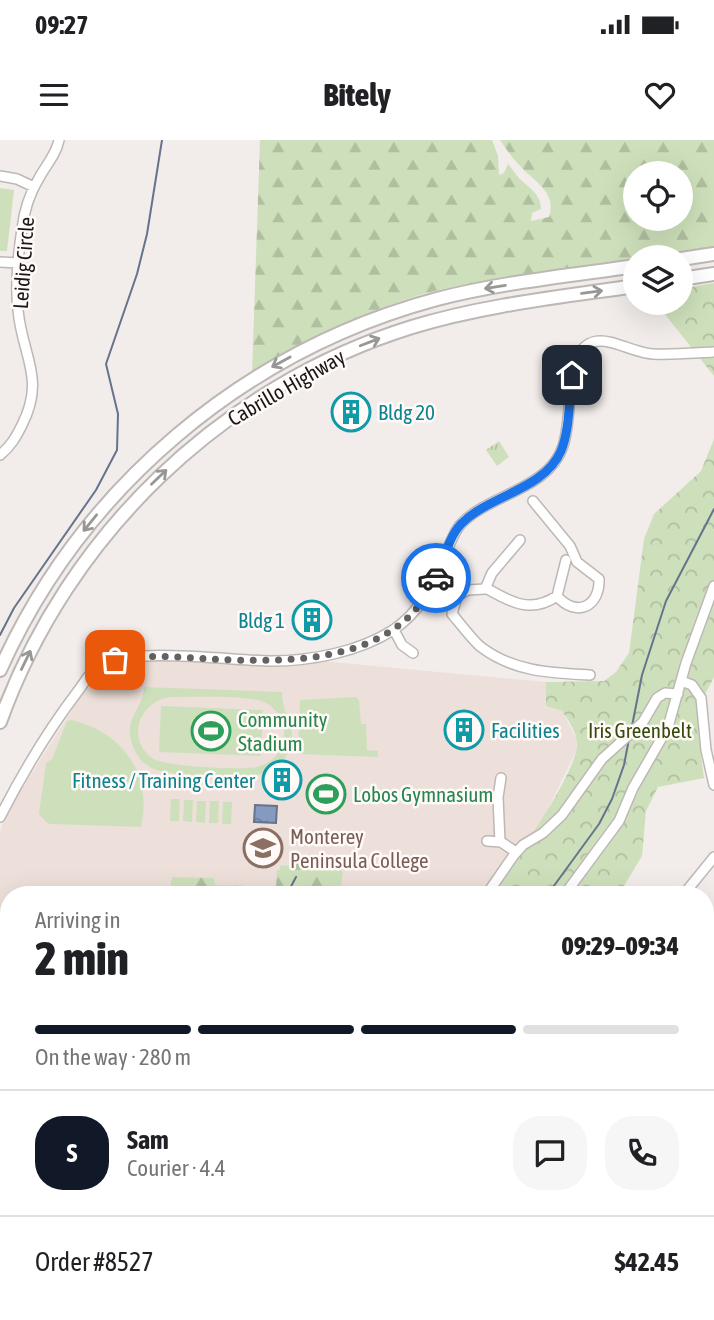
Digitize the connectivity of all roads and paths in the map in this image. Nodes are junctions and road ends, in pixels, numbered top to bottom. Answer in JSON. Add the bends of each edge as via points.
{"nodes":[{"id":1,"x":59,"y":140,"type":"edge"},
{"id":2,"x":0,"y":176,"type":"edge"},
{"id":3,"x":34,"y":187,"type":"junction"},
{"id":4,"x":714,"y":254,"type":"edge"},
{"id":5,"x":693,"y":258,"type":"edge"},
{"id":6,"x":0,"y":262,"type":"edge"},
{"id":7,"x":18,"y":263,"type":"junction"},
{"id":8,"x":623,"y":268,"type":"edge"},
{"id":9,"x":714,"y":274,"type":"edge"},
{"id":10,"x":693,"y":277,"type":"edge"},
{"id":11,"x":623,"y":288,"type":"edge"},
{"id":12,"x":714,"y":352,"type":"edge"},
{"id":13,"x":0,"y":455,"type":"edge"},
{"id":14,"x":533,"y":501,"type":"dead end"},
{"id":15,"x":520,"y":540,"type":"dead end"},
{"id":16,"x":569,"y":546,"type":"junction"},
{"id":17,"x":566,"y":560,"type":"junction"},
{"id":18,"x":577,"y":562,"type":"junction"},
{"id":19,"x":714,"y":586,"type":"edge"},
{"id":20,"x":432,"y":588,"type":"junction"},
{"id":21,"x":486,"y":588,"type":"junction"},
{"id":22,"x":556,"y":596,"type":"junction"},
{"id":23,"x":454,"y":597,"type":"junction"},
{"id":24,"x":394,"y":630,"type":"junction"},
{"id":25,"x":414,"y":653,"type":"dead end"},
{"id":26,"x":0,"y":670,"type":"edge"},
{"id":27,"x":590,"y":675,"type":"dead end"},
{"id":28,"x":681,"y":681,"type":"junction"},
{"id":29,"x":678,"y":694,"type":"junction"},
{"id":30,"x":0,"y":722,"type":"edge"},
{"id":31,"x":501,"y":778,"type":"dead end"},
{"id":32,"x":714,"y":785,"type":"edge"},
{"id":33,"x":0,"y":817,"type":"edge"},
{"id":34,"x":487,"y":841,"type":"dead end"},
{"id":35,"x":500,"y":842,"type":"junction"},
{"id":36,"x":516,"y":852,"type":"junction"},
{"id":37,"x":714,"y":857,"type":"edge"},
{"id":38,"x":493,"y":886,"type":"edge"},
{"id":39,"x":571,"y":886,"type":"edge"},
{"id":40,"x":690,"y":886,"type":"edge"},
{"id":41,"x":0,"y":1274,"type":"edge"},
{"id":42,"x":0,"y":1286,"type":"edge"}],
"edges":[{"from":1,"to":3,"type":"street","name":"Leidig Circle"},
{"from":2,"to":3,"type":"street"},
{"from":3,"to":7,"type":"street","name":"Leidig Circle","via":[[23,218]]},
{"from":4,"to":5,"type":"highway"},
{"from":6,"to":7,"type":"street"},
{"from":7,"to":13,"type":"street","name":"Leidig Circle","via":[[17,306],[33,376],[33,397],[13,441]]},
{"from":8,"to":26,"type":"highway","name":"Cabrillo Highway","one_way":true,"via":[[486,289],[414,306],[337,334],[252,379],[175,436],[107,503],[50,578]]},
{"from":9,"to":10,"type":"highway"},
{"from":30,"to":11,"type":"highway","name":"Cabrillo Highway","one_way":true,"via":[[40,633],[91,553],[162,474],[234,415],[315,366],[401,330],[492,307]]},
{"from":12,"to":20,"type":"street","via":[[650,354],[605,341],[585,348],[573,367],[564,441],[557,459],[539,476],[461,524]]},
{"from":14,"to":16,"type":"street"},
{"from":15,"to":21,"type":"street","via":[[492,573]]},
{"from":16,"to":17,"type":"street"},
{"from":16,"to":18,"type":"street"},
{"from":17,"to":18,"type":"street"},
{"from":17,"to":22,"type":"street"},
{"from":18,"to":22,"type":"street","via":[[598,579],[594,600],[577,609]]},
{"from":19,"to":28,"type":"street"},
{"from":20,"to":23,"type":"street"},
{"from":20,"to":24,"type":"street"},
{"from":21,"to":22,"type":"street","via":[[526,606],[541,605]]},
{"from":21,"to":23,"type":"street"},
{"from":23,"to":27,"type":"street","via":[[452,614],[477,644],[493,654],[539,673]]},
{"from":24,"to":25,"type":"street","via":[[402,645]]},
{"from":24,"to":33,"type":"street","via":[[372,643],[290,660],[160,656],[101,663],[68,704]]},
{"from":28,"to":29,"type":"street"},
{"from":28,"to":32,"type":"street","via":[[692,685],[701,698]]},
{"from":29,"to":36,"type":"street","via":[[657,698],[643,722],[602,759],[562,815]]},
{"from":29,"to":39,"type":"street","via":[[668,727],[619,821]]},
{"from":31,"to":35,"type":"street"},
{"from":34,"to":35,"type":"street"},
{"from":35,"to":36,"type":"street"},
{"from":36,"to":38,"type":"street"},
{"from":37,"to":40,"type":"street"},
{"from":41,"to":42,"type":"main road"}]}
